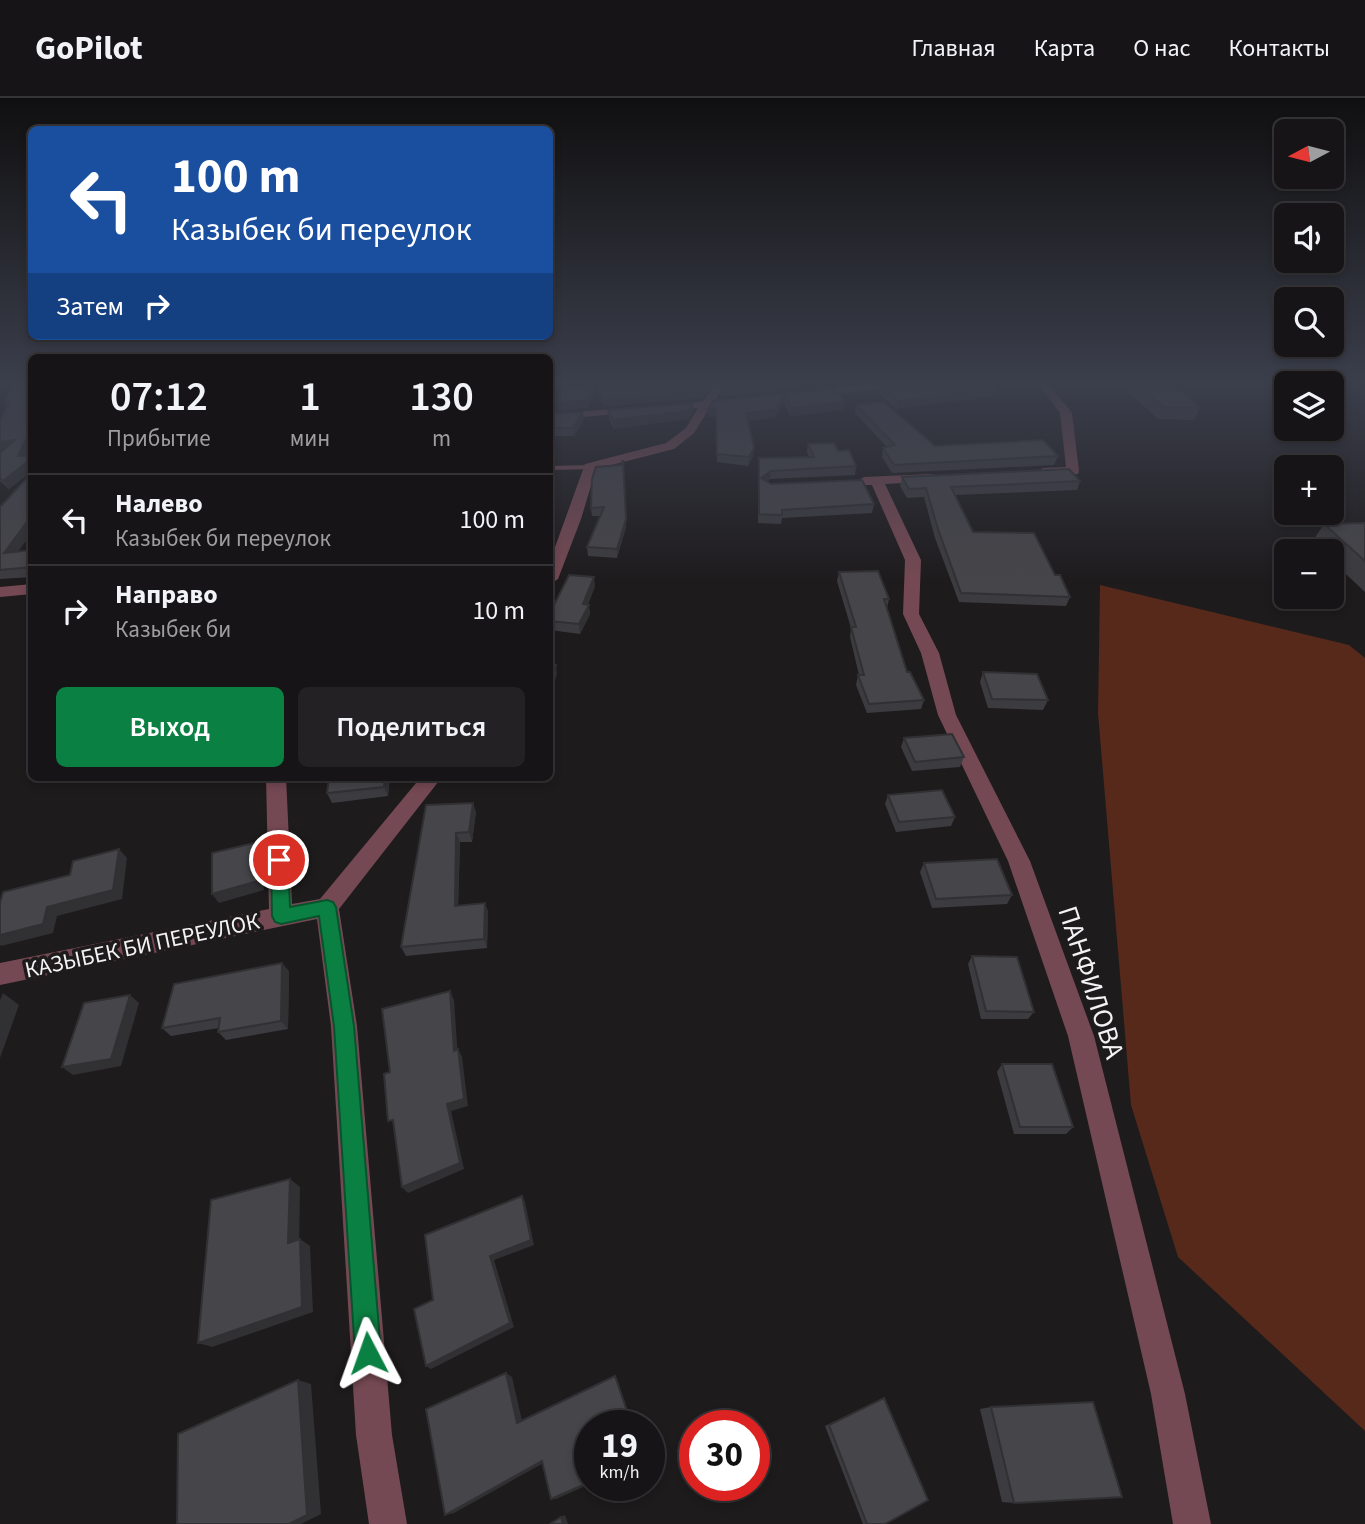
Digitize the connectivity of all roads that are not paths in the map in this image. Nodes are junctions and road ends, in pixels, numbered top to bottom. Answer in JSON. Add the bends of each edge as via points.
{"nodes":[{"id":1,"x":660,"y":449,"type":"edge"},
{"id":2,"x":1070,"y":449,"type":"edge"},
{"id":3,"x":590,"y":467,"type":"junction"},
{"id":4,"x":553,"y":468,"type":"edge"},
{"id":5,"x":1032,"y":472,"type":"edge"},
{"id":6,"x":942,"y":477,"type":"edge"},
{"id":7,"x":877,"y":480,"type":"junction"},
{"id":8,"x":850,"y":482,"type":"edge"},
{"id":9,"x":553,"y":572,"type":"edge"},
{"id":10,"x":28,"y":590,"type":"edge"},
{"id":11,"x":0,"y":593,"type":"edge"},
{"id":12,"x":276,"y":781,"type":"edge"},
{"id":13,"x":429,"y":781,"type":"edge"},
{"id":14,"x":327,"y":907,"type":"junction"},
{"id":15,"x":281,"y":916,"type":"junction"},
{"id":16,"x":0,"y":974,"type":"edge"},
{"id":17,"x":388,"y":1524,"type":"edge"},
{"id":18,"x":1192,"y":1524,"type":"edge"}],
"edges":[{"from":1,"to":3,"type":"street"},
{"from":2,"to":5,"type":"street","via":[[1073,471]]},
{"from":3,"to":4,"type":"lane"},
{"from":3,"to":9,"type":"street"},
{"from":6,"to":7,"type":"street"},
{"from":7,"to":8,"type":"street"},
{"from":7,"to":18,"type":"street","name":"ПАНФИЛОВА","via":[[913,560],[911,614],[930,653],[947,715],[1019,862],[1081,1036],[1168,1394]]},
{"from":10,"to":11,"type":"street"},
{"from":12,"to":15,"type":"street"},
{"from":13,"to":14,"type":"street"},
{"from":14,"to":15,"type":"street","name":"КАЗЫБЕК БИ ПЕРЕУЛОК"},
{"from":14,"to":17,"type":"street","via":[[344,1026],[374,1435]]},
{"from":15,"to":16,"type":"street","name":"КАЗЫБЕК БИ ПЕРЕУЛОК"}]}
